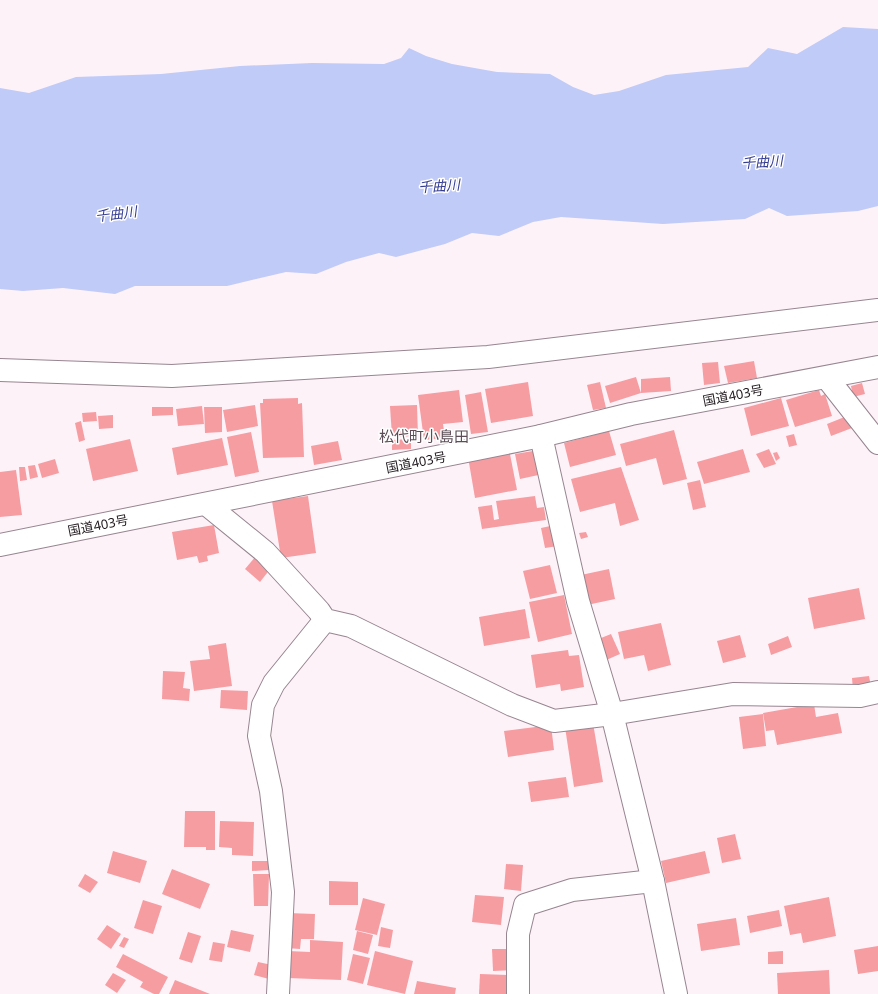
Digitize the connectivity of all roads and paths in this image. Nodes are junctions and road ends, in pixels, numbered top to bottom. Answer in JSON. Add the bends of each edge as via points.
{"nodes":[{"id":1,"x":878,"y":310,"type":"edge"},
{"id":2,"x":878,"y":367,"type":"edge"},
{"id":3,"x":0,"y":370,"type":"edge"},
{"id":4,"x":827,"y":378,"type":"junction"},
{"id":5,"x":541,"y":436,"type":"junction"},
{"id":6,"x":878,"y":444,"type":"edge"},
{"id":7,"x":206,"y":504,"type":"junction"},
{"id":8,"x":0,"y":545,"type":"edge"},
{"id":9,"x":325,"y":620,"type":"junction"},
{"id":10,"x":878,"y":692,"type":"edge"},
{"id":11,"x":612,"y":714,"type":"junction"},
{"id":12,"x":653,"y":881,"type":"junction"},
{"id":13,"x":278,"y":994,"type":"edge"},
{"id":14,"x":518,"y":994,"type":"edge"},
{"id":15,"x":676,"y":994,"type":"edge"}],
"edges":[{"from":1,"to":3,"type":"main road","via":[[488,357],[172,376]]},
{"from":2,"to":4,"type":"main road","name":"国道403号"},
{"from":4,"to":5,"type":"main road","name":"国道403号","via":[[631,414]]},
{"from":4,"to":6,"type":"main road"},
{"from":5,"to":7,"type":"main road","name":"国道403号"},
{"from":5,"to":11,"type":"main road","via":[[578,601]]},
{"from":7,"to":8,"type":"main road","name":"国道403号"},
{"from":7,"to":9,"type":"main road","via":[[265,552]]},
{"from":9,"to":11,"type":"main road","via":[[351,626],[512,705],[554,721]]},
{"from":9,"to":13,"type":"main road","via":[[274,684],[263,705],[259,736],[270,791],[283,892]]},
{"from":10,"to":11,"type":"main road","via":[[860,696],[733,694]]},
{"from":11,"to":12,"type":"main road"},
{"from":12,"to":14,"type":"main road","via":[[572,890],[525,905],[518,934]]},
{"from":12,"to":15,"type":"main road"}]}
